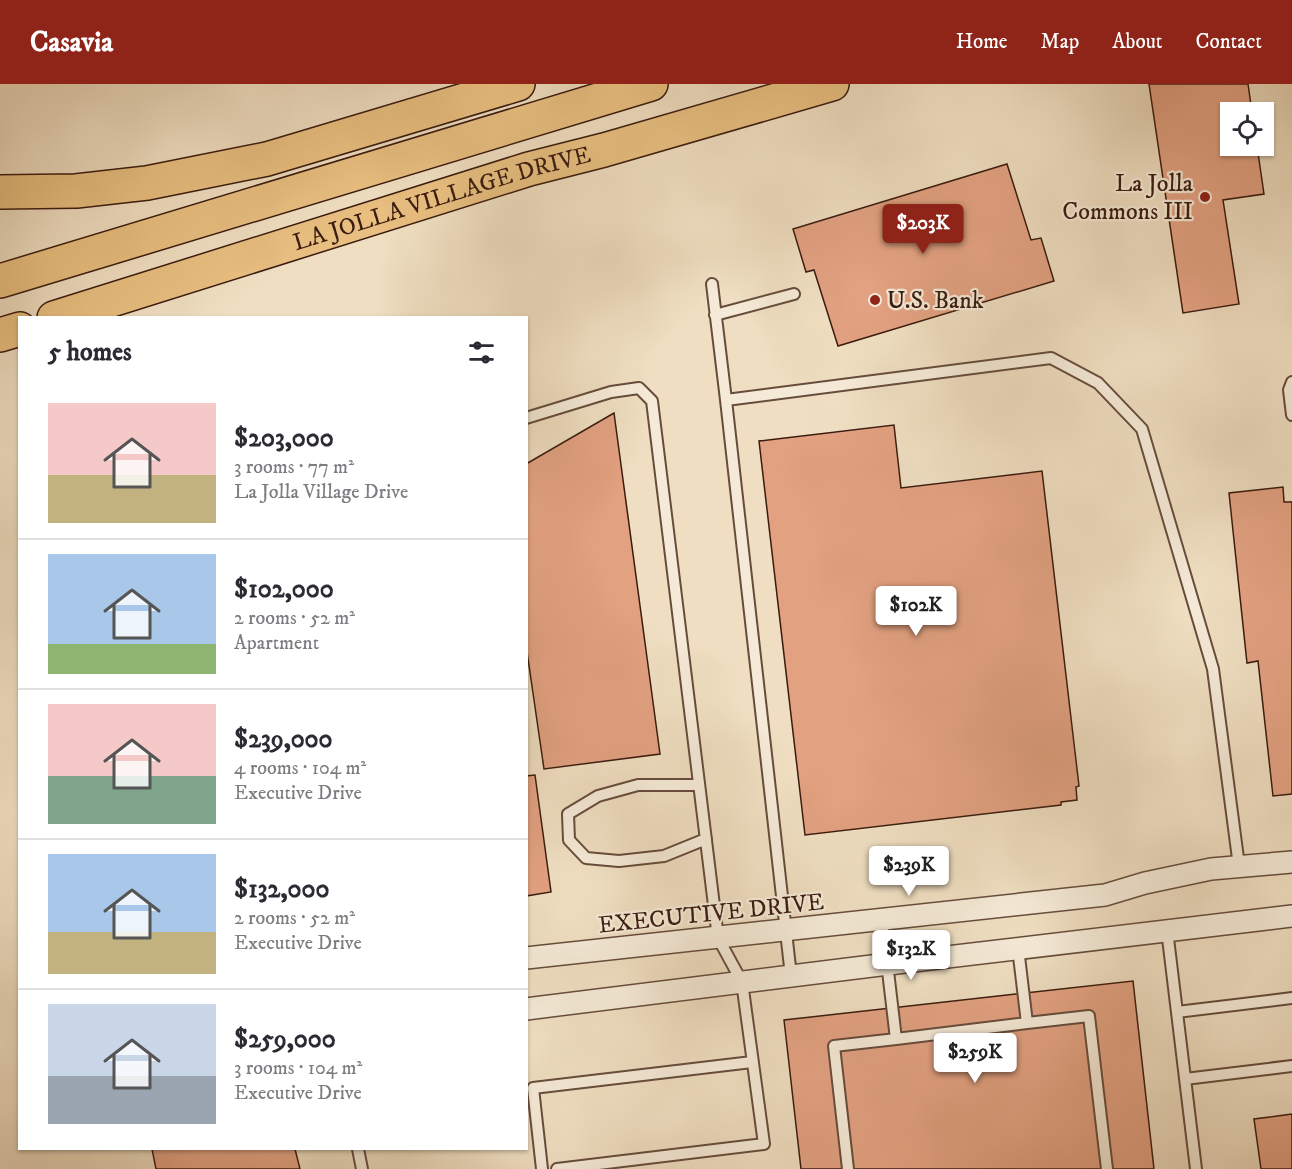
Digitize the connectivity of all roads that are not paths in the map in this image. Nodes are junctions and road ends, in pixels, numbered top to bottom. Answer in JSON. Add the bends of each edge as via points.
{"nodes":[{"id":1,"x":518,"y":84,"type":"edge"},
{"id":2,"x":651,"y":84,"type":"edge"},
{"id":3,"x":832,"y":84,"type":"edge"},
{"id":4,"x":0,"y":192,"type":"edge"},
{"id":5,"x":0,"y":282,"type":"edge"},
{"id":6,"x":712,"y":284,"type":"dead end"},
{"id":7,"x":794,"y":294,"type":"dead end"},
{"id":8,"x":715,"y":315,"type":"junction"},
{"id":9,"x":60,"y":316,"type":"edge"},
{"id":10,"x":18,"y":330,"type":"edge"},
{"id":11,"x":0,"y":335,"type":"edge"},
{"id":12,"x":1292,"y":382,"type":"edge"},
{"id":13,"x":726,"y":400,"type":"junction"},
{"id":14,"x":1292,"y":415,"type":"edge"},
{"id":15,"x":528,"y":417,"type":"edge"},
{"id":16,"x":699,"y":785,"type":"junction"},
{"id":17,"x":706,"y":839,"type":"junction"},
{"id":18,"x":1292,"y":862,"type":"edge"},
{"id":19,"x":1239,"y":866,"type":"junction"},
{"id":20,"x":1292,"y":916,"type":"edge"},
{"id":21,"x":882,"y":920,"type":"junction"},
{"id":22,"x":785,"y":930,"type":"junction"},
{"id":23,"x":1167,"y":930,"type":"junction"},
{"id":24,"x":718,"y":938,"type":"junction"},
{"id":25,"x":1018,"y":948,"type":"junction"},
{"id":26,"x":528,"y":958,"type":"edge"},
{"id":27,"x":888,"y":964,"type":"junction"},
{"id":28,"x":791,"y":976,"type":"junction"},
{"id":29,"x":742,"y":982,"type":"junction"},
{"id":30,"x":1292,"y":998,"type":"edge"},
{"id":31,"x":528,"y":1009,"type":"edge"},
{"id":32,"x":1177,"y":1012,"type":"junction"},
{"id":33,"x":1027,"y":1023,"type":"junction"},
{"id":34,"x":896,"y":1039,"type":"junction"},
{"id":35,"x":752,"y":1062,"type":"junction"},
{"id":36,"x":1292,"y":1065,"type":"edge"},
{"id":37,"x":1185,"y":1079,"type":"junction"},
{"id":38,"x":358,"y":1150,"type":"edge"},
{"id":39,"x":362,"y":1169,"type":"edge"},
{"id":40,"x":542,"y":1169,"type":"edge"},
{"id":41,"x":557,"y":1169,"type":"edge"},
{"id":42,"x":848,"y":1169,"type":"edge"},
{"id":43,"x":1107,"y":1169,"type":"edge"},
{"id":44,"x":1196,"y":1169,"type":"edge"}],
"edges":[{"from":1,"to":4,"type":"main road","via":[[256,161],[147,183],[76,191]]},
{"from":2,"to":5,"type":"main road","name":"LA JOLLA VILLAGE DRIVE"},
{"from":3,"to":9,"type":"main road","name":"LA JOLLA VILLAGE DRIVE","via":[[529,169]]},
{"from":6,"to":8,"type":"lane"},
{"from":7,"to":8,"type":"lane"},
{"from":8,"to":13,"type":"lane"},
{"from":10,"to":11,"type":"main road"},
{"from":12,"to":14,"type":"lane"},
{"from":13,"to":19,"type":"lane","via":[[1051,358],[1098,383],[1142,429],[1213,669]]},
{"from":13,"to":22,"type":"lane"},
{"from":15,"to":16,"type":"lane","via":[[611,392],[639,388],[652,401]]},
{"from":16,"to":17,"type":"lane"},
{"from":16,"to":17,"type":"lane","via":[[638,785],[598,796],[568,814],[568,840],[586,858],[619,861],[664,856]]},
{"from":17,"to":24,"type":"lane"},
{"from":18,"to":19,"type":"street","name":"EXECUTIVE DRIVE"},
{"from":19,"to":21,"type":"street","name":"EXECUTIVE DRIVE","via":[[1145,883],[1105,896]]},
{"from":20,"to":23,"type":"street"},
{"from":21,"to":22,"type":"street","name":"EXECUTIVE DRIVE"},
{"from":21,"to":27,"type":"lane"},
{"from":22,"to":24,"type":"street","name":"EXECUTIVE DRIVE"},
{"from":22,"to":28,"type":"lane"},
{"from":23,"to":25,"type":"street"},
{"from":23,"to":32,"type":"lane"},
{"from":24,"to":26,"type":"street","name":"EXECUTIVE DRIVE"},
{"from":24,"to":29,"type":"lane"},
{"from":25,"to":27,"type":"street"},
{"from":25,"to":33,"type":"lane"},
{"from":27,"to":28,"type":"street"},
{"from":27,"to":34,"type":"lane"},
{"from":28,"to":29,"type":"street"},
{"from":29,"to":31,"type":"street"},
{"from":29,"to":35,"type":"lane"},
{"from":30,"to":32,"type":"lane"},
{"from":32,"to":37,"type":"lane"},
{"from":33,"to":34,"type":"lane"},
{"from":33,"to":43,"type":"lane","via":[[1089,1016]]},
{"from":34,"to":42,"type":"lane","via":[[834,1046]]},
{"from":35,"to":40,"type":"lane","via":[[533,1088]]},
{"from":35,"to":41,"type":"lane","via":[[764,1144]]},
{"from":36,"to":37,"type":"lane"},
{"from":37,"to":44,"type":"lane"},
{"from":38,"to":39,"type":"lane"}]}
